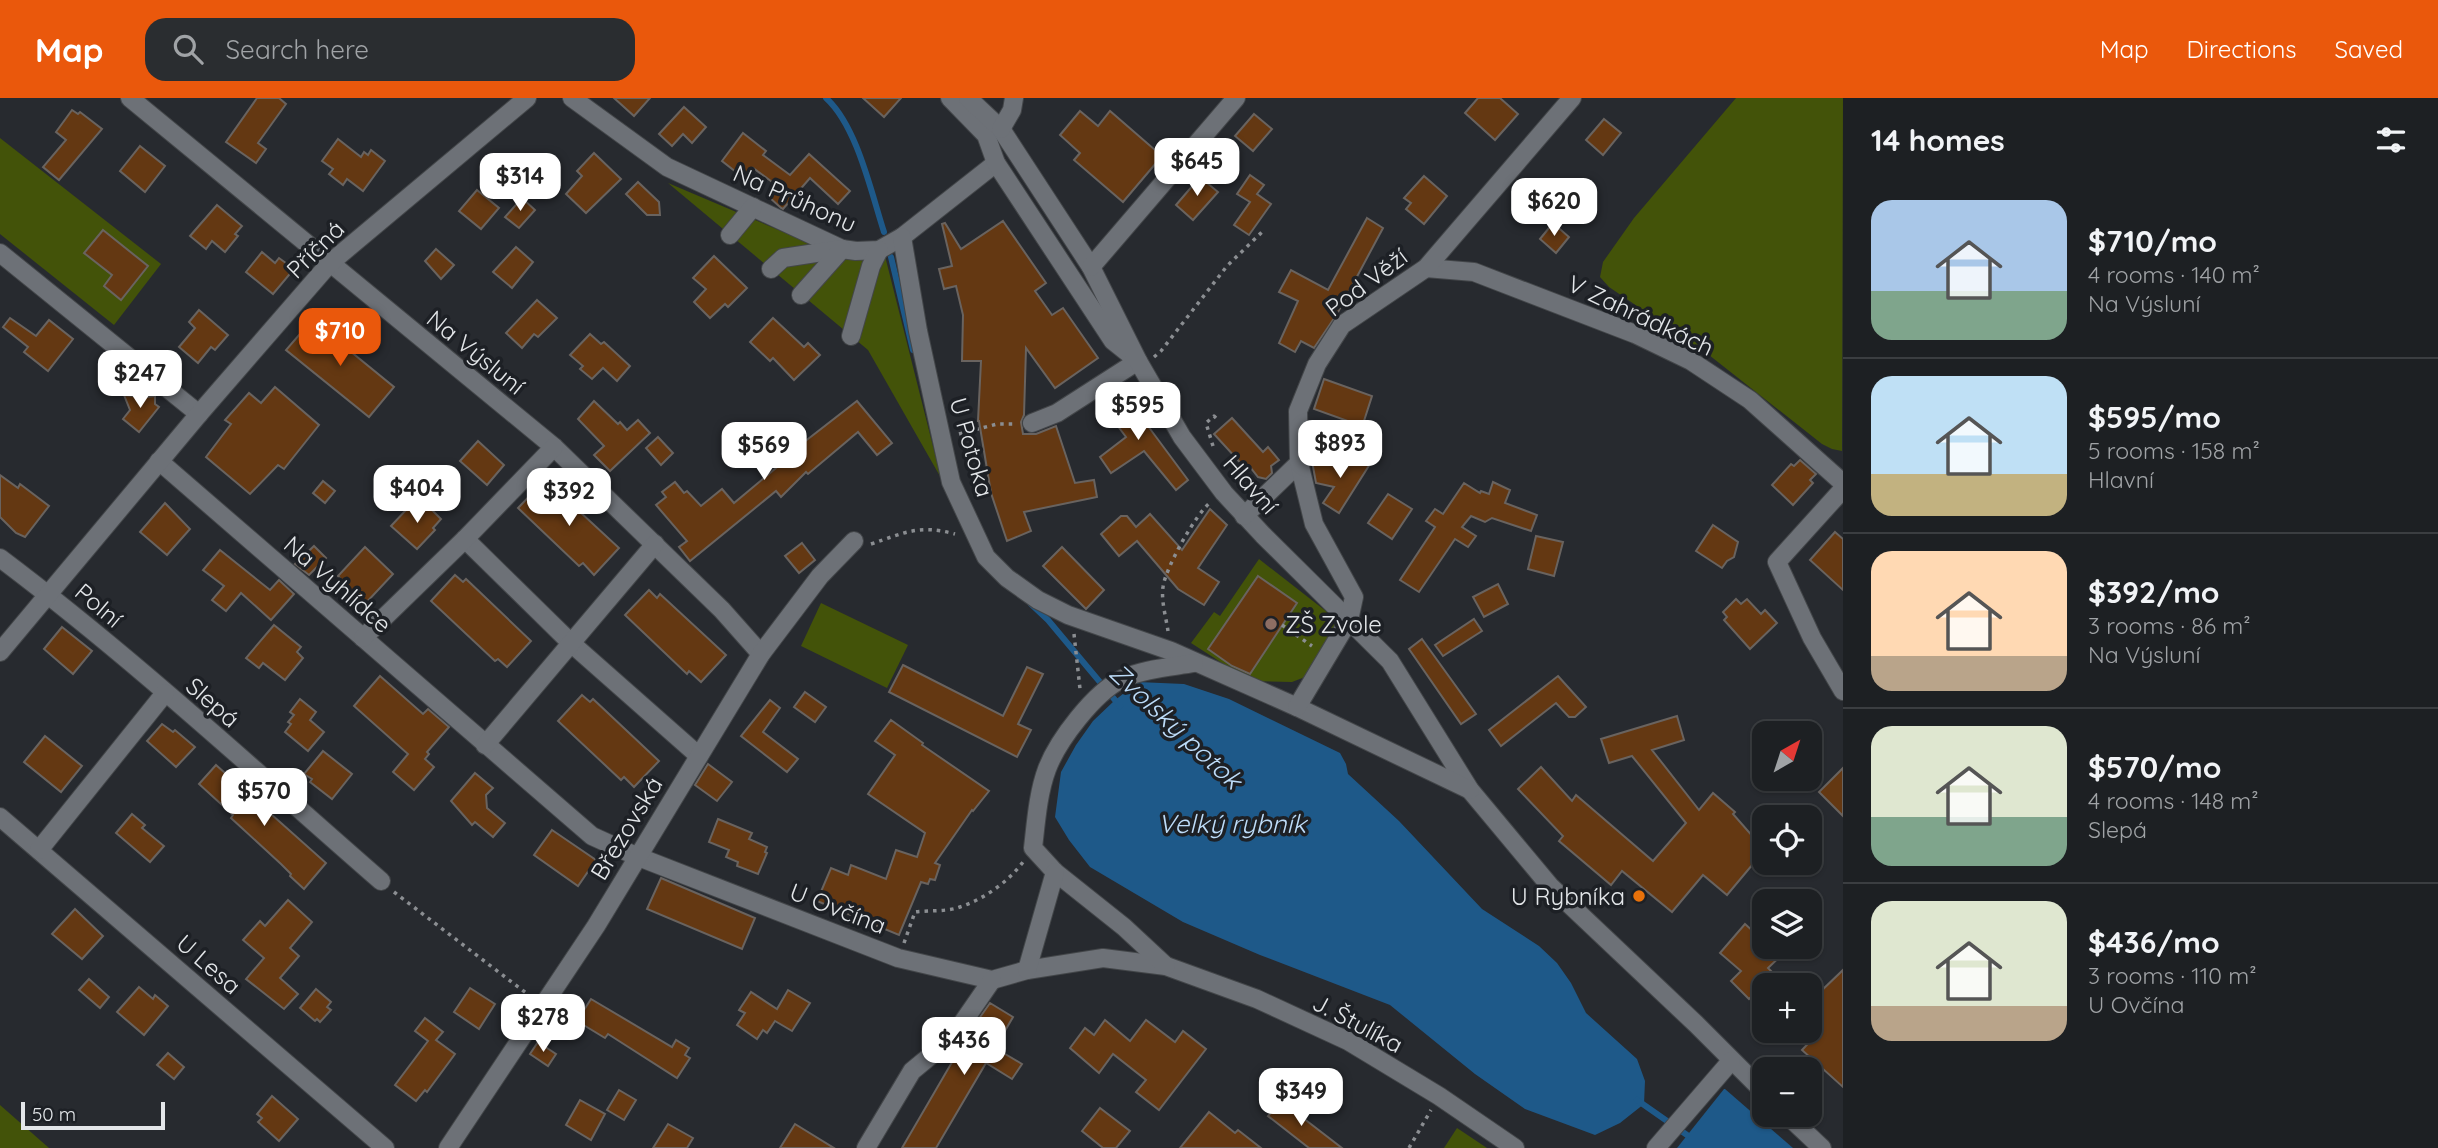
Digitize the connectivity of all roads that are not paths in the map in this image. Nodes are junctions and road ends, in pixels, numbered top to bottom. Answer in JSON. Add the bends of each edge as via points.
{"nodes":[{"id":1,"x":130,"y":98,"type":"edge"},
{"id":2,"x":527,"y":98,"type":"edge"},
{"id":3,"x":572,"y":98,"type":"edge"},
{"id":4,"x":950,"y":98,"type":"edge"},
{"id":5,"x":968,"y":98,"type":"edge"},
{"id":6,"x":1014,"y":98,"type":"edge"},
{"id":7,"x":1236,"y":98,"type":"edge"},
{"id":8,"x":1572,"y":98,"type":"edge"},
{"id":9,"x":1001,"y":129,"type":"junction"},
{"id":10,"x":996,"y":163,"type":"junction"},
{"id":11,"x":753,"y":207,"type":"junction"},
{"id":12,"x":730,"y":235,"type":"dead end"},
{"id":13,"x":902,"y":237,"type":"junction"},
{"id":14,"x":842,"y":249,"type":"junction"},
{"id":15,"x":879,"y":250,"type":"junction"},
{"id":16,"x":0,"y":253,"type":"edge"},
{"id":17,"x":330,"y":263,"type":"junction"},
{"id":18,"x":1091,"y":267,"type":"junction"},
{"id":19,"x":1426,"y":268,"type":"junction"},
{"id":20,"x":771,"y":270,"type":"dead end"},
{"id":21,"x":801,"y":295,"type":"dead end"},
{"id":22,"x":851,"y":336,"type":"dead end"},
{"id":23,"x":1140,"y":364,"type":"junction"},
{"id":24,"x":199,"y":414,"type":"junction"},
{"id":25,"x":1032,"y":423,"type":"road end"},
{"id":26,"x":554,"y":447,"type":"junction"},
{"id":27,"x":159,"y":461,"type":"junction"},
{"id":28,"x":1299,"y":463,"type":"junction"},
{"id":29,"x":1843,"y":483,"type":"edge"},
{"id":30,"x":1843,"y":489,"type":"edge"},
{"id":31,"x":1244,"y":516,"type":"junction"},
{"id":32,"x":465,"y":539,"type":"junction"},
{"id":33,"x":853,"y":541,"type":"road end"},
{"id":34,"x":655,"y":544,"type":"junction"},
{"id":35,"x":0,"y":558,"type":"edge"},
{"id":36,"x":48,"y":595,"type":"junction"},
{"id":37,"x":1349,"y":621,"type":"junction"},
{"id":38,"x":363,"y":638,"type":"junction"},
{"id":39,"x":571,"y":643,"type":"junction"},
{"id":40,"x":0,"y":652,"type":"edge"},
{"id":41,"x":761,"y":654,"type":"junction"},
{"id":42,"x":1194,"y":663,"type":"junction"},
{"id":43,"x":1843,"y":691,"type":"edge"},
{"id":44,"x":165,"y":693,"type":"junction"},
{"id":45,"x":1297,"y":706,"type":"junction"},
{"id":46,"x":485,"y":745,"type":"junction"},
{"id":47,"x":699,"y":756,"type":"junction"},
{"id":48,"x":1470,"y":790,"type":"junction"},
{"id":49,"x":0,"y":817,"type":"edge"},
{"id":50,"x":39,"y":850,"type":"junction"},
{"id":51,"x":636,"y":856,"type":"junction"},
{"id":52,"x":1055,"y":872,"type":"junction"},
{"id":53,"x":381,"y":881,"type":"road end"},
{"id":54,"x":1166,"y":965,"type":"junction"},
{"id":55,"x":1027,"y":970,"type":"junction"},
{"id":56,"x":992,"y":980,"type":"junction"},
{"id":57,"x":1731,"y":1061,"type":"junction"},
{"id":58,"x":1752,"y":1081,"type":"edge"},
{"id":59,"x":1800,"y":1127,"type":"edge"},
{"id":60,"x":385,"y":1148,"type":"edge"},
{"id":61,"x":448,"y":1148,"type":"edge"},
{"id":62,"x":866,"y":1148,"type":"edge"},
{"id":63,"x":1515,"y":1148,"type":"edge"},
{"id":64,"x":1656,"y":1148,"type":"edge"},
{"id":65,"x":1822,"y":1148,"type":"edge"}],
"edges":[{"from":1,"to":17,"type":"street","name":"Na Výsluní"},
{"from":2,"to":17,"type":"street","name":"Příčná"},
{"from":3,"to":11,"type":"street","name":"Na Průhonu","via":[[667,167]]},
{"from":4,"to":10,"type":"street","name":"Hlavní","via":[[986,135]]},
{"from":5,"to":9,"type":"street","name":"Hlavní"},
{"from":6,"to":9,"type":"street"},
{"from":7,"to":18,"type":"street"},
{"from":8,"to":19,"type":"street","name":"Pod Věží"},
{"from":9,"to":18,"type":"street","name":"Hlavní"},
{"from":10,"to":13,"type":"street","name":"Na Průhonu"},
{"from":10,"to":23,"type":"street","name":"Hlavní","via":[[1113,341]]},
{"from":11,"to":12,"type":"street"},
{"from":11,"to":14,"type":"street","name":"Na Průhonu"},
{"from":13,"to":15,"type":"street","name":"Na Průhonu"},
{"from":13,"to":42,"type":"street","name":"U Potoka","via":[[951,482],[986,557],[1038,600]]},
{"from":14,"to":15,"type":"street","name":"Na Průhonu"},
{"from":14,"to":20,"type":"street","via":[[783,258]]},
{"from":14,"to":21,"type":"street"},
{"from":15,"to":22,"type":"street"},
{"from":16,"to":24,"type":"street"},
{"from":17,"to":24,"type":"street","name":"Příčná"},
{"from":17,"to":26,"type":"street","name":"Na Výsluní"},
{"from":18,"to":23,"type":"street","name":"Hlavní"},
{"from":19,"to":28,"type":"street","name":"Pod Věží","via":[[1342,325],[1317,364],[1298,411]]},
{"from":19,"to":29,"type":"street","name":"V Zahrádkách","via":[[1486,276],[1635,334],[1690,361],[1750,400]]},
{"from":23,"to":25,"type":"street","via":[[1058,413]]},
{"from":23,"to":31,"type":"street","name":"Hlavní","via":[[1182,437]]},
{"from":24,"to":27,"type":"street","name":"Příčná"},
{"from":26,"to":32,"type":"street"},
{"from":26,"to":34,"type":"street","name":"Na Výsluní"},
{"from":27,"to":36,"type":"street","name":"Příčná"},
{"from":27,"to":38,"type":"street","name":"Na Vyhlídce"},
{"from":28,"to":31,"type":"street"},
{"from":28,"to":37,"type":"street","name":"Pod Věží","via":[[1314,524],[1354,597]]},
{"from":30,"to":43,"type":"street","via":[[1777,562]]},
{"from":31,"to":37,"type":"street","name":"Hlavní"},
{"from":32,"to":38,"type":"street"},
{"from":32,"to":39,"type":"street"},
{"from":33,"to":41,"type":"street","name":"Březovská"},
{"from":34,"to":39,"type":"street"},
{"from":34,"to":41,"type":"street","name":"Na Výsluní"},
{"from":35,"to":36,"type":"street","name":"Polní"},
{"from":36,"to":40,"type":"street","name":"Příčná"},
{"from":36,"to":44,"type":"street","name":"Polní"},
{"from":37,"to":45,"type":"street"},
{"from":37,"to":48,"type":"street","via":[[1390,661]]},
{"from":38,"to":46,"type":"street","name":"Na Vyhlídce"},
{"from":39,"to":46,"type":"street"},
{"from":39,"to":47,"type":"street"},
{"from":41,"to":47,"type":"street","name":"Březovská"},
{"from":42,"to":45,"type":"street"},
{"from":42,"to":52,"type":"street","name":"J. Štulíka","via":[[1120,680],[1104,691],[1071,729],[1048,768],[1033,848]]},
{"from":44,"to":50,"type":"street","name":"Slepá"},
{"from":44,"to":53,"type":"street","name":"Slepá"},
{"from":45,"to":48,"type":"street"},
{"from":46,"to":51,"type":"street","name":"Na Vyhlídce","via":[[592,836]]},
{"from":47,"to":51,"type":"street","name":"Březovská"},
{"from":48,"to":57,"type":"street","via":[[1550,886]]},
{"from":49,"to":50,"type":"street","name":"U Lesa"},
{"from":50,"to":60,"type":"street","name":"U Lesa"},
{"from":51,"to":56,"type":"street","name":"U Ovčína","via":[[898,958]]},
{"from":51,"to":61,"type":"street","name":"Březovská","via":[[596,926]]},
{"from":52,"to":54,"type":"street","name":"J. Štulíka"},
{"from":52,"to":55,"type":"street"},
{"from":54,"to":55,"type":"street","name":"J. Štulíka","via":[[1103,958]]},
{"from":54,"to":63,"type":"street","name":"J. Štulíka","via":[[1257,999],[1348,1041]]},
{"from":55,"to":56,"type":"street","name":"U Ovčína"},
{"from":56,"to":62,"type":"street","via":[[952,1038],[912,1072]]},
{"from":57,"to":58,"type":"street"},
{"from":57,"to":64,"type":"street"},
{"from":59,"to":65,"type":"street"}]}
